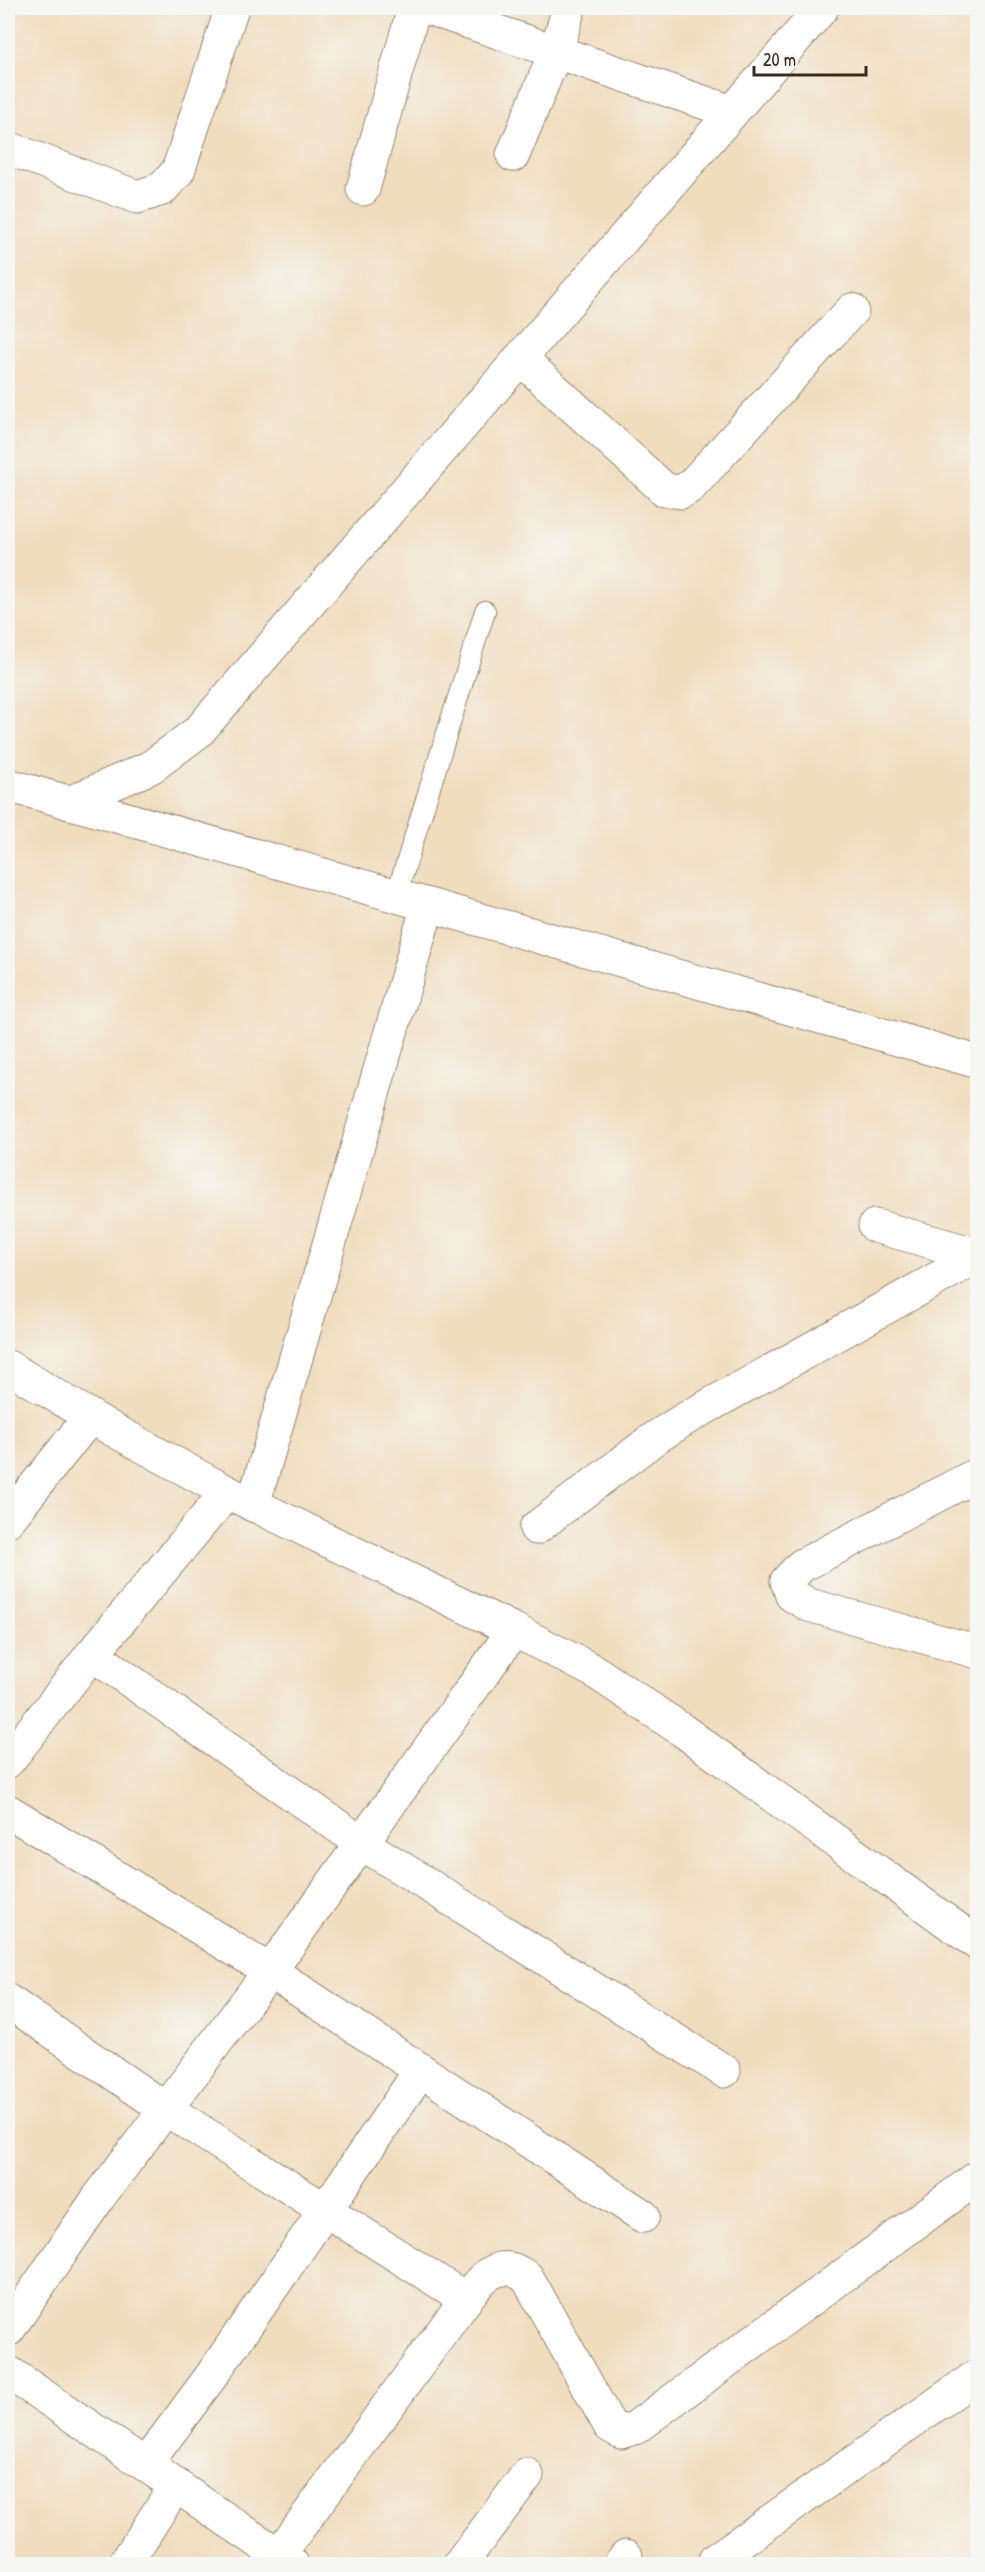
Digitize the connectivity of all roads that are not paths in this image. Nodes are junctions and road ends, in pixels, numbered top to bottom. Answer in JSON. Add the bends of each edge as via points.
{"nodes":[{"id":1,"x":232,"y":8,"type":"edge"},
{"id":2,"x":414,"y":8,"type":"edge"},
{"id":3,"x":428,"y":8,"type":"edge"},
{"id":4,"x":569,"y":8,"type":"edge"},
{"id":5,"x":822,"y":8,"type":"edge"},
{"id":6,"x":556,"y":51,"type":"junction"},
{"id":7,"x":732,"y":112,"type":"junction"},
{"id":8,"x":8,"y":148,"type":"edge"},
{"id":9,"x":513,"y":155,"type":"dead end"},
{"id":10,"x":363,"y":189,"type":"dead end"},
{"id":11,"x":852,"y":310,"type":"dead end"},
{"id":12,"x":519,"y":357,"type":"junction"},
{"id":13,"x":485,"y":611,"type":"dead end"},
{"id":14,"x":8,"y":784,"type":"edge"},
{"id":15,"x":69,"y":803,"type":"junction"},
{"id":16,"x":396,"y":896,"type":"junction"},
{"id":17,"x":428,"y":905,"type":"junction"},
{"id":18,"x":978,"y":1062,"type":"edge"},
{"id":19,"x":875,"y":1226,"type":"dead end"},
{"id":20,"x":978,"y":1256,"type":"edge"},
{"id":21,"x":8,"y":1367,"type":"edge"},
{"id":22,"x":90,"y":1417,"type":"junction"},
{"id":23,"x":978,"y":1474,"type":"edge"},
{"id":24,"x":240,"y":1498,"type":"junction"},
{"id":25,"x":8,"y":1520,"type":"edge"},
{"id":26,"x":536,"y":1528,"type":"dead end"},
{"id":27,"x":514,"y":1630,"type":"junction"},
{"id":28,"x":978,"y":1652,"type":"edge"},
{"id":29,"x":92,"y":1654,"type":"junction"},
{"id":30,"x":8,"y":1761,"type":"edge"},
{"id":31,"x":8,"y":1811,"type":"edge"},
{"id":32,"x":363,"y":1844,"type":"junction"},
{"id":33,"x":978,"y":1944,"type":"edge"},
{"id":34,"x":270,"y":1971,"type":"junction"},
{"id":35,"x":8,"y":2003,"type":"edge"},
{"id":36,"x":421,"y":2070,"type":"junction"},
{"id":37,"x":724,"y":2071,"type":"dead end"},
{"id":38,"x":164,"y":2108,"type":"junction"},
{"id":39,"x":978,"y":2177,"type":"edge"},
{"id":40,"x":326,"y":2210,"type":"junction"},
{"id":41,"x":643,"y":2216,"type":"dead end"},
{"id":42,"x":466,"y":2299,"type":"junction"},
{"id":43,"x":8,"y":2330,"type":"edge"},
{"id":44,"x":8,"y":2372,"type":"edge"},
{"id":45,"x":978,"y":2375,"type":"edge"},
{"id":46,"x":146,"y":2464,"type":"junction"},
{"id":47,"x":527,"y":2475,"type":"dead end"},
{"id":48,"x":176,"y":2485,"type":"junction"},
{"id":49,"x":715,"y":2560,"type":"dead end"},
{"id":50,"x":280,"y":2562,"type":"edge"},
{"id":51,"x":125,"y":2565,"type":"edge"},
{"id":52,"x":460,"y":2565,"type":"edge"}],
"edges":[{"from":1,"to":8,"type":"street","via":[[178,171],[162,189],[137,197]]},
{"from":2,"to":10,"type":"street"},
{"from":3,"to":6,"type":"street"},
{"from":4,"to":6,"type":"street"},
{"from":5,"to":7,"type":"street"},
{"from":6,"to":7,"type":"street"},
{"from":6,"to":9,"type":"street"},
{"from":7,"to":12,"type":"street"},
{"from":11,"to":12,"type":"street","via":[[691,486],[681,492],[665,490]]},
{"from":12,"to":15,"type":"street","via":[[199,731],[151,767]]},
{"from":13,"to":16,"type":"lane"},
{"from":14,"to":15,"type":"street"},
{"from":15,"to":16,"type":"street"},
{"from":16,"to":17,"type":"street"},
{"from":17,"to":18,"type":"street"},
{"from":17,"to":24,"type":"street"},
{"from":19,"to":20,"type":"street"},
{"from":20,"to":26,"type":"street","via":[[685,1419]]},
{"from":21,"to":22,"type":"street"},
{"from":22,"to":24,"type":"street"},
{"from":22,"to":25,"type":"street"},
{"from":23,"to":28,"type":"street","via":[[801,1566],[787,1581],[792,1595],[809,1605]]},
{"from":24,"to":27,"type":"street"},
{"from":24,"to":29,"type":"street"},
{"from":27,"to":32,"type":"street"},
{"from":27,"to":33,"type":"street","via":[[594,1671],[682,1730]]},
{"from":29,"to":30,"type":"street"},
{"from":29,"to":32,"type":"street"},
{"from":31,"to":34,"type":"street"},
{"from":32,"to":34,"type":"street"},
{"from":32,"to":37,"type":"street"},
{"from":34,"to":36,"type":"street"},
{"from":34,"to":38,"type":"street"},
{"from":35,"to":38,"type":"street"},
{"from":36,"to":40,"type":"street"},
{"from":36,"to":41,"type":"street"},
{"from":38,"to":40,"type":"street"},
{"from":38,"to":43,"type":"street"},
{"from":39,"to":42,"type":"street","via":[[635,2428],[621,2432],[610,2426],[527,2277],[511,2269],[495,2270]]},
{"from":40,"to":42,"type":"street"},
{"from":40,"to":46,"type":"street"},
{"from":42,"to":50,"type":"street"},
{"from":44,"to":46,"type":"street"},
{"from":45,"to":49,"type":"street"},
{"from":46,"to":48,"type":"street"},
{"from":47,"to":52,"type":"street"},
{"from":48,"to":50,"type":"street"},
{"from":48,"to":51,"type":"street"}]}
